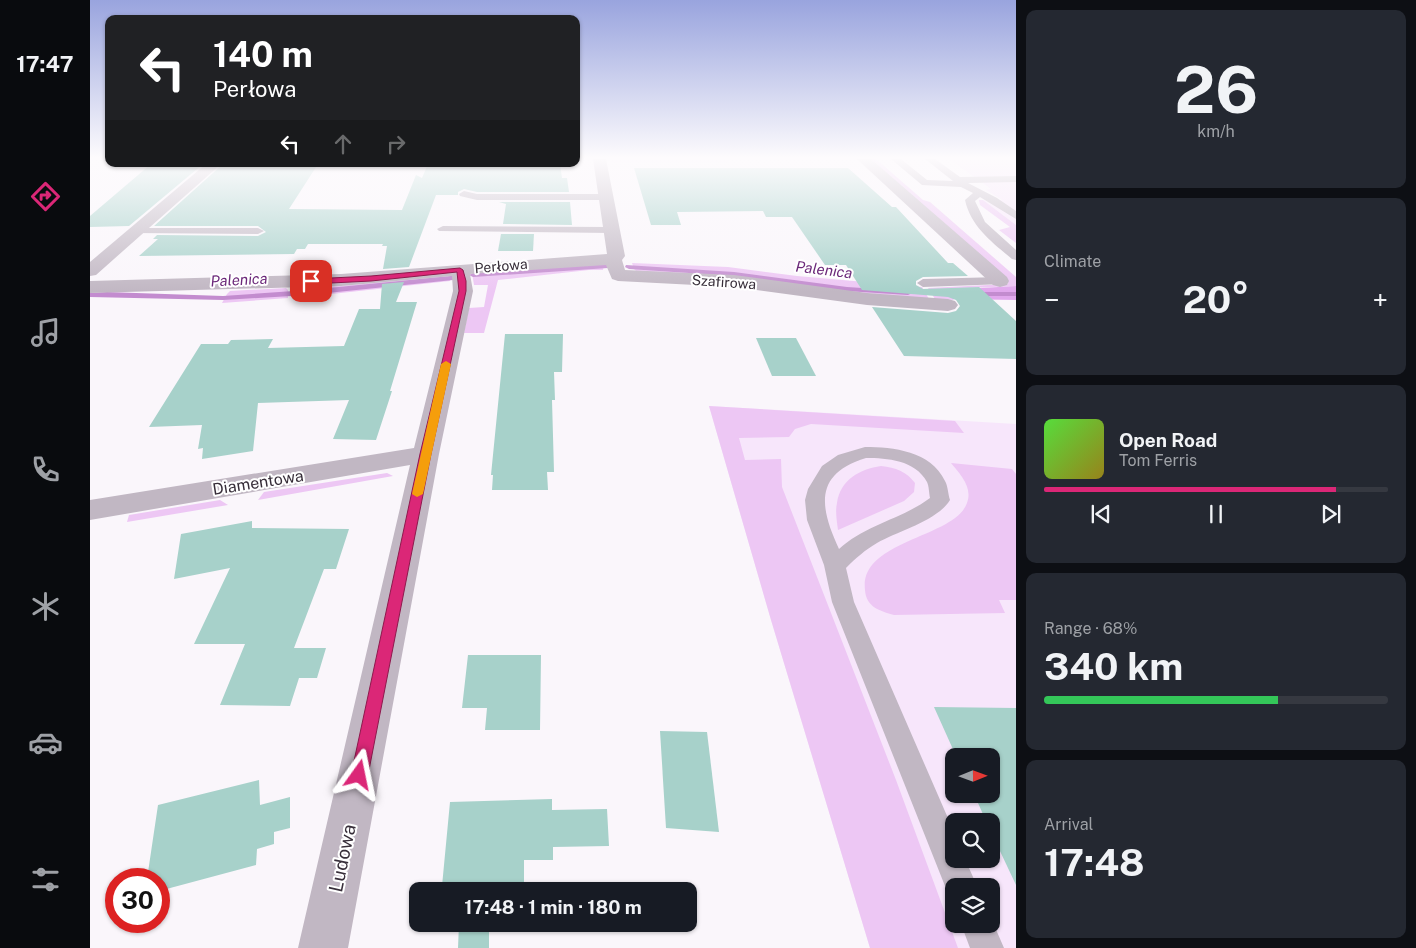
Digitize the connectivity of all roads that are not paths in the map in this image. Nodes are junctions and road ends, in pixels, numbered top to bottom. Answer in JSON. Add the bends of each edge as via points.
{"nodes":[{"id":1,"x":169,"y":203,"type":"edge"},
{"id":2,"x":606,"y":203,"type":"edge"},
{"id":3,"x":913,"y":203,"type":"edge"},
{"id":4,"x":970,"y":203,"type":"edge"},
{"id":5,"x":995,"y":203,"type":"edge"},
{"id":6,"x":1016,"y":216,"type":"edge"},
{"id":7,"x":442,"y":229,"type":"dead end"},
{"id":8,"x":611,"y":230,"type":"junction"},
{"id":9,"x":137,"y":231,"type":"junction"},
{"id":10,"x":258,"y":231,"type":"dead end"},
{"id":11,"x":1016,"y":256,"type":"edge"},
{"id":12,"x":613,"y":259,"type":"junction"},
{"id":13,"x":460,"y":270,"type":"junction"},
{"id":14,"x":90,"y":271,"type":"edge"},
{"id":15,"x":1000,"y":281,"type":"joint"},
{"id":16,"x":923,"y":284,"type":"dead end"},
{"id":17,"x":90,"y":287,"type":"edge"},
{"id":18,"x":948,"y":305,"type":"dead end"},
{"id":19,"x":426,"y":454,"type":"junction"},
{"id":20,"x":90,"y":510,"type":"edge"},
{"id":21,"x":835,"y":566,"type":"junction"},
{"id":22,"x":958,"y":878,"type":"edge"},
{"id":23,"x":981,"y":933,"type":"edge"},
{"id":24,"x":320,"y":947,"type":"edge"},
{"id":25,"x":987,"y":948,"type":"edge"}],
"edges":[{"from":1,"to":9,"type":"street"},
{"from":2,"to":8,"type":"street"},
{"from":3,"to":15,"type":"street"},
{"from":4,"to":11,"type":"lane","via":[[974,216]]},
{"from":5,"to":6,"type":"lane"},
{"from":7,"to":8,"type":"lane"},
{"from":8,"to":12,"type":"street","via":[[616,256]]},
{"from":9,"to":10,"type":"lane"},
{"from":9,"to":14,"type":"street"},
{"from":12,"to":13,"type":"street","name":"Perłowa"},
{"from":12,"to":18,"type":"street","name":"Szafirowa","via":[[618,275],[623,276],[734,281],[867,299]]},
{"from":13,"to":17,"type":"street","name":"Perłowa","via":[[341,280]]},
{"from":13,"to":19,"type":"street","name":"Ludowa","via":[[462,291]]},
{"from":15,"to":16,"type":"lane"},
{"from":19,"to":20,"type":"street","name":"Diamentowa"},
{"from":19,"to":24,"type":"street","name":"Ludowa"},
{"from":21,"to":21,"type":"lane","via":[[818,524],[814,503],[821,480],[835,465],[851,455],[883,452],[897,454],[926,469],[936,479],[940,500],[905,522],[860,543]]},
{"from":21,"to":22,"type":"lane","via":[[843,602]]},
{"from":23,"to":25,"type":"lane"}]}
